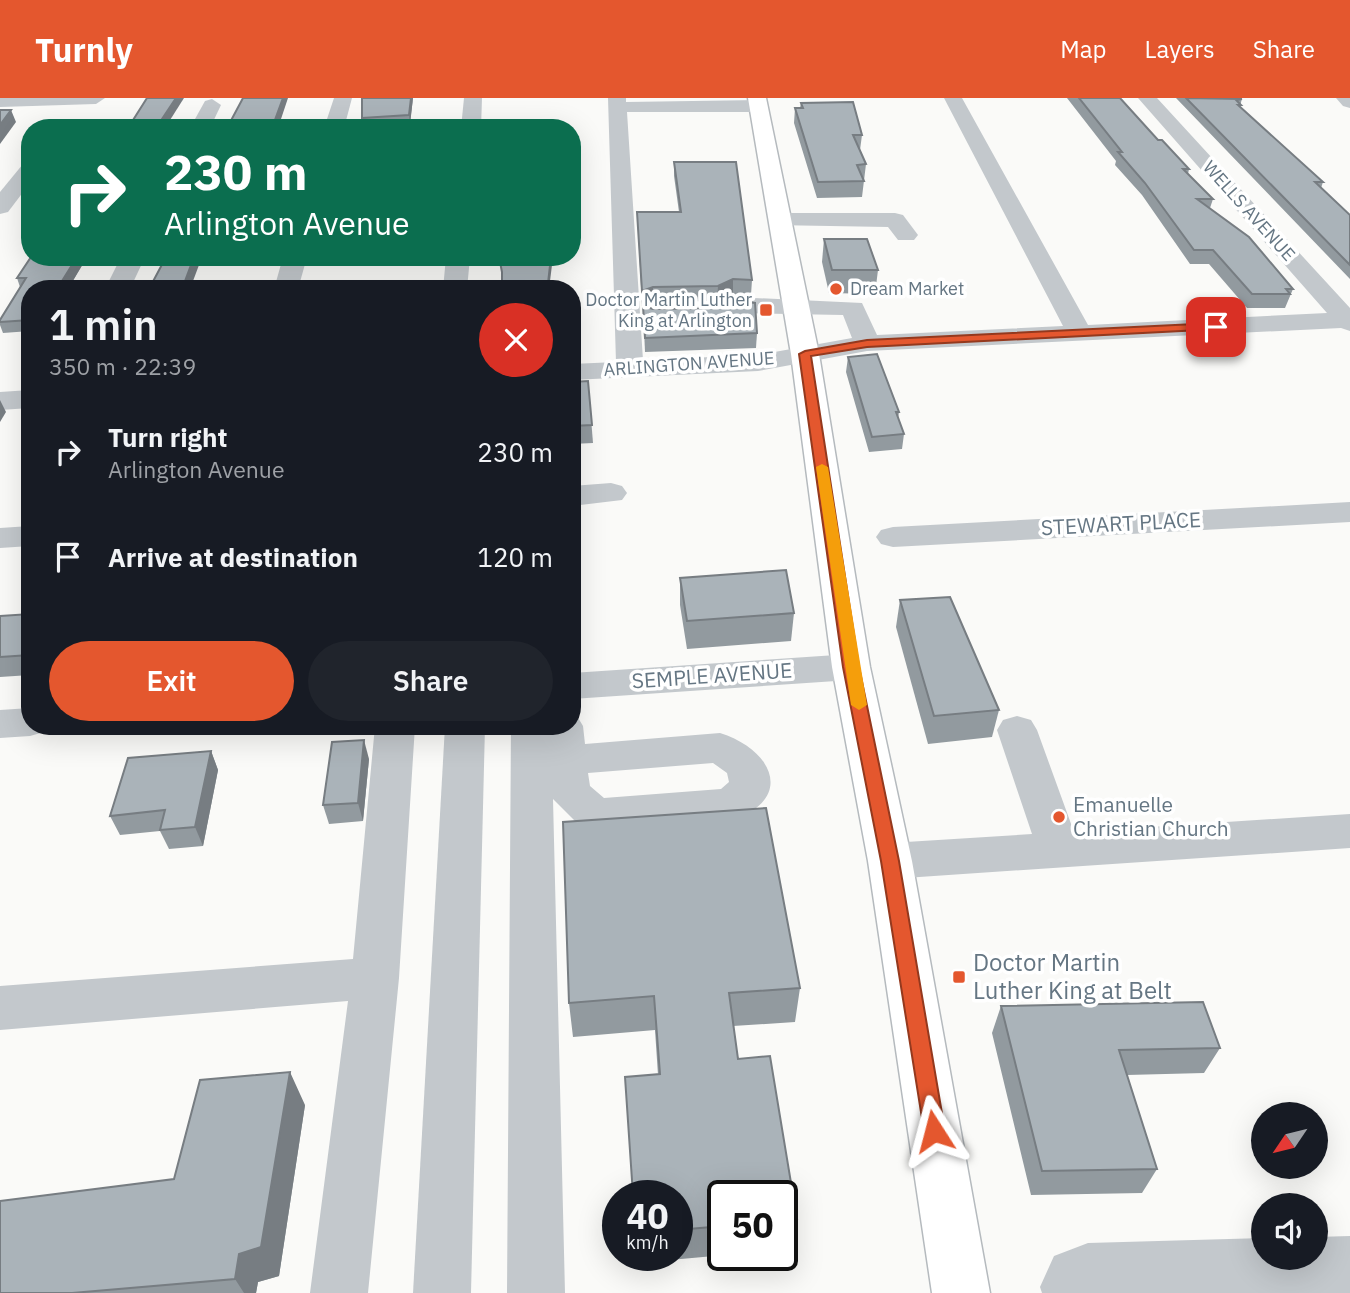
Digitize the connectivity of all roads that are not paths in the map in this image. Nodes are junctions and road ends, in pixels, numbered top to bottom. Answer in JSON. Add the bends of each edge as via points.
{"nodes":[{"id":1,"x":96,"y":98,"type":"edge"},
{"id":2,"x":343,"y":98,"type":"edge"},
{"id":3,"x":473,"y":98,"type":"edge"},
{"id":4,"x":953,"y":98,"type":"edge"},
{"id":5,"x":1147,"y":98,"type":"edge"},
{"id":6,"x":1345,"y":98,"type":"edge"},
{"id":7,"x":82,"y":99,"type":"edge"},
{"id":8,"x":0,"y":102,"type":"edge"},
{"id":9,"x":624,"y":102,"type":"edge"},
{"id":10,"x":758,"y":102,"type":"edge"},
{"id":11,"x":1350,"y":102,"type":"edge"},
{"id":12,"x":212,"y":105,"type":"dead end"},
{"id":13,"x":67,"y":118,"type":"dead end"},
{"id":14,"x":205,"y":119,"type":"edge"},
{"id":15,"x":337,"y":119,"type":"edge"},
{"id":16,"x":472,"y":119,"type":"edge"},
{"id":17,"x":21,"y":180,"type":"edge"},
{"id":18,"x":0,"y":207,"type":"edge"},
{"id":19,"x":779,"y":220,"type":"junction"},
{"id":20,"x":906,"y":235,"type":"dead end"},
{"id":21,"x":796,"y":306,"type":"junction"},
{"id":22,"x":677,"y":313,"type":"edge"},
{"id":23,"x":1349,"y":321,"type":"edge"},
{"id":24,"x":1080,"y":333,"type":"junction"},
{"id":25,"x":867,"y":344,"type":"junction"},
{"id":26,"x":805,"y":354,"type":"junction"},
{"id":27,"x":629,"y":369,"type":"junction"},
{"id":28,"x":581,"y":372,"type":"edge"},
{"id":29,"x":21,"y":400,"type":"edge"},
{"id":30,"x":0,"y":401,"type":"edge"},
{"id":31,"x":611,"y":493,"type":"dead end"},
{"id":32,"x":581,"y":495,"type":"edge"},
{"id":33,"x":1350,"y":512,"type":"edge"},
{"id":34,"x":21,"y":537,"type":"edge"},
{"id":35,"x":893,"y":537,"type":"dead end"},
{"id":36,"x":0,"y":538,"type":"edge"},
{"id":37,"x":851,"y":667,"type":"junction"},
{"id":38,"x":581,"y":684,"type":"edge"},
{"id":39,"x":21,"y":723,"type":"edge"},
{"id":40,"x":0,"y":724,"type":"edge"},
{"id":41,"x":1017,"y":730,"type":"dead end"},
{"id":42,"x":394,"y":735,"type":"edge"},
{"id":43,"x":465,"y":735,"type":"edge"},
{"id":44,"x":531,"y":735,"type":"edge"},
{"id":45,"x":1347,"y":837,"type":"edge"},
{"id":46,"x":1059,"y":850,"type":"junction"},
{"id":47,"x":890,"y":861,"type":"junction"},
{"id":48,"x":374,"y":978,"type":"junction"},
{"id":49,"x":0,"y":1008,"type":"edge"},
{"id":50,"x":1350,"y":1265,"type":"edge"},
{"id":51,"x":339,"y":1293,"type":"edge"},
{"id":52,"x":442,"y":1293,"type":"edge"},
{"id":53,"x":536,"y":1293,"type":"edge"},
{"id":54,"x":961,"y":1293,"type":"edge"},
{"id":55,"x":1071,"y":1293,"type":"edge"}],
"edges":[{"from":1,"to":7,"type":"street"},
{"from":2,"to":15,"type":"street"},
{"from":3,"to":16,"type":"street"},
{"from":4,"to":24,"type":"street"},
{"from":5,"to":23,"type":"street","name":"WELLS AVENUE"},
{"from":6,"to":11,"type":"street"},
{"from":7,"to":8,"type":"street"},
{"from":7,"to":13,"type":"street"},
{"from":9,"to":10,"type":"street"},
{"from":9,"to":27,"type":"street"},
{"from":10,"to":19,"type":"main road"},
{"from":12,"to":14,"type":"street"},
{"from":17,"to":18,"type":"street"},
{"from":19,"to":20,"type":"street","via":[[895,220]]},
{"from":19,"to":21,"type":"main road"},
{"from":21,"to":22,"type":"street","via":[[734,305],[724,312]]},
{"from":21,"to":25,"type":"street","via":[[853,308]]},
{"from":21,"to":26,"type":"main road"},
{"from":23,"to":24,"type":"street","name":"ARLINGTON AVENUE"},
{"from":24,"to":25,"type":"street","name":"ARLINGTON AVENUE"},
{"from":25,"to":26,"type":"street","name":"ARLINGTON AVENUE"},
{"from":26,"to":27,"type":"street","name":"ARLINGTON AVENUE","via":[[758,363]]},
{"from":26,"to":37,"type":"main road"},
{"from":27,"to":28,"type":"street","name":"ARLINGTON AVENUE"},
{"from":29,"to":30,"type":"street"},
{"from":31,"to":32,"type":"street"},
{"from":33,"to":35,"type":"street","name":"STEWART PLACE"},
{"from":34,"to":36,"type":"street"},
{"from":37,"to":38,"type":"street","name":"SEMPLE AVENUE"},
{"from":37,"to":47,"type":"main road"},
{"from":39,"to":40,"type":"street"},
{"from":41,"to":46,"type":"street"},
{"from":42,"to":48,"type":"street"},
{"from":43,"to":52,"type":"street"},
{"from":44,"to":53,"type":"street"},
{"from":45,"to":46,"type":"street"},
{"from":46,"to":47,"type":"street"},
{"from":47,"to":54,"type":"main road"},
{"from":48,"to":49,"type":"street"},
{"from":48,"to":51,"type":"street"},
{"from":50,"to":55,"type":"street","via":[[1088,1272],[1075,1277]]}]}
